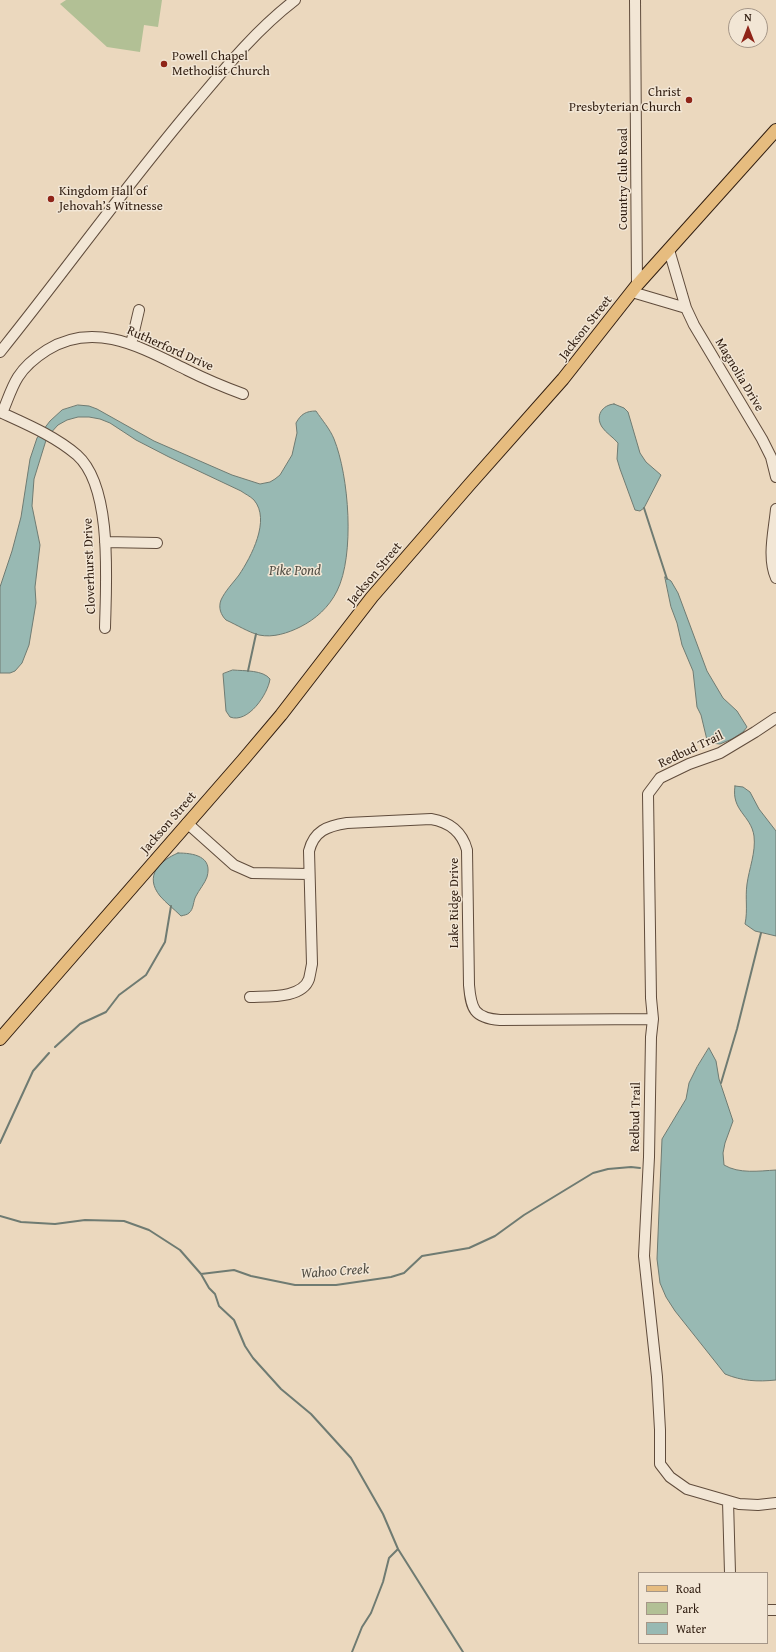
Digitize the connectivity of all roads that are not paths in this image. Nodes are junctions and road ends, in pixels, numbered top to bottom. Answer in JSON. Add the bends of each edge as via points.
{"nodes":[{"id":1,"x":295,"y":0,"type":"edge"},
{"id":2,"x":635,"y":0,"type":"edge"},
{"id":3,"x":776,"y":130,"type":"edge"},
{"id":4,"x":669,"y":250,"type":"junction"},
{"id":5,"x":635,"y":289,"type":"junction"},
{"id":6,"x":686,"y":308,"type":"junction"},
{"id":7,"x":139,"y":310,"type":"dead end"},
{"id":8,"x":131,"y":344,"type":"junction"},
{"id":9,"x":0,"y":352,"type":"edge"},
{"id":10,"x":243,"y":394,"type":"dead end"},
{"id":11,"x":1,"y":413,"type":"edge"},
{"id":12,"x":776,"y":477,"type":"edge"},
{"id":13,"x":776,"y":509,"type":"edge"},
{"id":14,"x":105,"y":542,"type":"junction"},
{"id":15,"x":157,"y":543,"type":"dead end"},
{"id":16,"x":776,"y":578,"type":"edge"},
{"id":17,"x":104,"y":628,"type":"dead end"},
{"id":18,"x":776,"y":718,"type":"edge"},
{"id":19,"x":187,"y":823,"type":"junction"},
{"id":20,"x":309,"y":874,"type":"junction"},
{"id":21,"x":250,"y":997,"type":"dead end"},
{"id":22,"x":653,"y":1019,"type":"junction"},
{"id":23,"x":0,"y":1039,"type":"edge"},
{"id":24,"x":728,"y":1501,"type":"junction"},
{"id":25,"x":776,"y":1503,"type":"edge"},
{"id":26,"x":730,"y":1572,"type":"edge"}],
"edges":[{"from":1,"to":9,"type":"street","via":[[276,14],[234,57],[170,133]]},
{"from":2,"to":5,"type":"street","name":"Country Club Road"},
{"from":3,"to":4,"type":"main road","name":"Jackson Street"},
{"from":4,"to":5,"type":"main road","name":"Jackson Street"},
{"from":4,"to":6,"type":"street","name":"Magnolia Drive"},
{"from":5,"to":6,"type":"street"},
{"from":5,"to":19,"type":"main road","name":"Jackson Street","via":[[563,379],[372,597],[281,715]]},
{"from":6,"to":12,"type":"street","name":"Magnolia Drive","via":[[762,439],[771,456]]},
{"from":7,"to":8,"type":"street"},
{"from":8,"to":10,"type":"street","name":"Rutherford Drive"},
{"from":8,"to":11,"type":"street","name":"Rutherford Drive","via":[[93,337],[74,338],[58,343],[28,364],[18,377]]},
{"from":11,"to":14,"type":"street","name":"Cloverhurst Drive","via":[[58,440],[87,467],[99,496]]},
{"from":13,"to":16,"type":"street","via":[[771,552],[772,568]]},
{"from":14,"to":15,"type":"street"},
{"from":14,"to":17,"type":"street","name":"Cloverhurst Drive"},
{"from":18,"to":22,"type":"street","name":"Redbud Trail","via":[[720,753],[660,778],[648,794]]},
{"from":19,"to":20,"type":"street","via":[[234,865],[252,873]]},
{"from":19,"to":23,"type":"main road","name":"Jackson Street"},
{"from":20,"to":21,"type":"street","name":"Lake Ridge Drive","via":[[312,964],[308,981],[300,990],[283,996]]},
{"from":20,"to":22,"type":"street","name":"Lake Ridge Drive","via":[[309,851],[312,840],[327,828],[347,823],[431,819],[442,821],[459,833],[465,841],[467,850],[469,985],[474,1006],[481,1017],[500,1020]]},
{"from":22,"to":24,"type":"street","name":"Redbud Trail","via":[[644,1256],[657,1377],[660,1464],[670,1477],[687,1489]]},
{"from":24,"to":25,"type":"street","name":"Redbud Trail","via":[[758,1505]]},
{"from":24,"to":26,"type":"street"}]}
